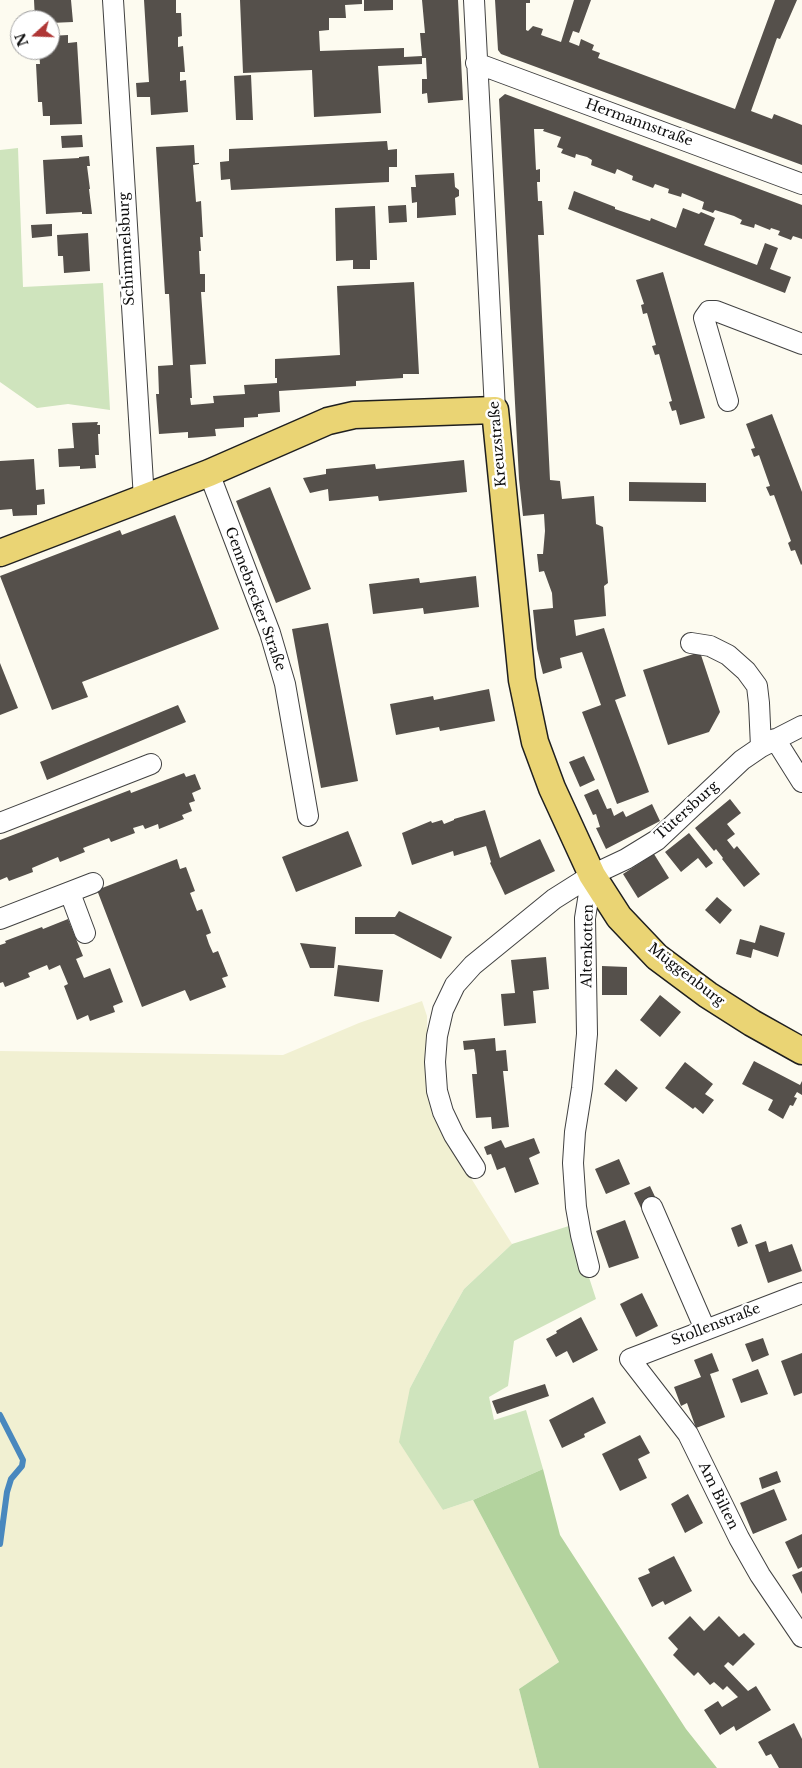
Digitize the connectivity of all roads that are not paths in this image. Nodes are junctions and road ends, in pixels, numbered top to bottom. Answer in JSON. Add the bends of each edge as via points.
{"nodes":[{"id":1,"x":112,"y":0,"type":"edge"},
{"id":2,"x":474,"y":0,"type":"edge"},
{"id":3,"x":476,"y":63,"type":"junction"},
{"id":4,"x":802,"y":184,"type":"edge"},
{"id":5,"x":802,"y":344,"type":"edge"},
{"id":6,"x":728,"y":401,"type":"dead end"},
{"id":7,"x":495,"y":410,"type":"junction"},
{"id":8,"x":209,"y":473,"type":"junction"},
{"id":9,"x":144,"y":499,"type":"junction"},
{"id":10,"x":0,"y":553,"type":"edge"},
{"id":11,"x":691,"y":643,"type":"dead end"},
{"id":12,"x":802,"y":726,"type":"edge"},
{"id":13,"x":768,"y":743,"type":"junction"},
{"id":14,"x":151,"y":764,"type":"dead end"},
{"id":15,"x":802,"y":782,"type":"edge"},
{"id":16,"x":308,"y":816,"type":"dead end"},
{"id":17,"x":0,"y":822,"type":"edge"},
{"id":18,"x":592,"y":875,"type":"junction"},
{"id":19,"x":93,"y":883,"type":"dead end"},
{"id":20,"x":70,"y":893,"type":"junction"},
{"id":21,"x":0,"y":919,"type":"edge"},
{"id":22,"x":85,"y":933,"type":"dead end"},
{"id":23,"x":802,"y":1051,"type":"edge"},
{"id":24,"x":475,"y":1168,"type":"dead end"},
{"id":25,"x":652,"y":1207,"type":"dead end"},
{"id":26,"x":589,"y":1267,"type":"dead end"},
{"id":27,"x":802,"y":1293,"type":"edge"},
{"id":28,"x":705,"y":1329,"type":"junction"},
{"id":29,"x":630,"y":1359,"type":"joint"},
{"id":30,"x":802,"y":1637,"type":"edge"}],
"edges":[{"from":1,"to":9,"type":"street","name":"Schimmelsburg"},
{"from":2,"to":3,"type":"street","name":"Kreuzstraße"},
{"from":3,"to":4,"type":"street","name":"Hermannstraße"},
{"from":3,"to":7,"type":"street","name":"Kreuzstraße"},
{"from":5,"to":6,"type":"street","via":[[709,311],[704,318]]},
{"from":7,"to":8,"type":"main road","via":[[354,415],[328,421]]},
{"from":7,"to":18,"type":"main road","name":"Kreuzstraße","via":[[522,680],[535,742]]},
{"from":8,"to":9,"type":"main road"},
{"from":8,"to":16,"type":"street","name":"Gennebrecker Straße","via":[[270,633],[285,684]]},
{"from":9,"to":10,"type":"main road"},
{"from":11,"to":13,"type":"street","via":[[710,646],[746,671],[757,686]]},
{"from":12,"to":13,"type":"street","name":"Tütersburg"},
{"from":13,"to":15,"type":"street"},
{"from":13,"to":18,"type":"street","name":"Tütersburg","via":[[742,760],[657,840]]},
{"from":14,"to":17,"type":"street"},
{"from":18,"to":23,"type":"main road","name":"Müggenburg","via":[[619,916],[657,956],[708,995]]},
{"from":18,"to":24,"type":"street","name":"Altenkotten","via":[[554,899],[473,965],[455,985],[443,1010],[436,1045],[437,1091],[454,1136]]},
{"from":18,"to":26,"type":"street","name":"Altenkotten","via":[[585,918],[587,1034],[573,1163],[576,1207]]},
{"from":19,"to":20,"type":"street"},
{"from":20,"to":21,"type":"street"},
{"from":20,"to":22,"type":"street"},
{"from":25,"to":28,"type":"street"},
{"from":27,"to":28,"type":"street","name":"Stollenstraße"},
{"from":28,"to":29,"type":"street","name":"Stollenstraße"},
{"from":29,"to":30,"type":"street","name":"Am Bilten","via":[[688,1434],[743,1545]]}]}
